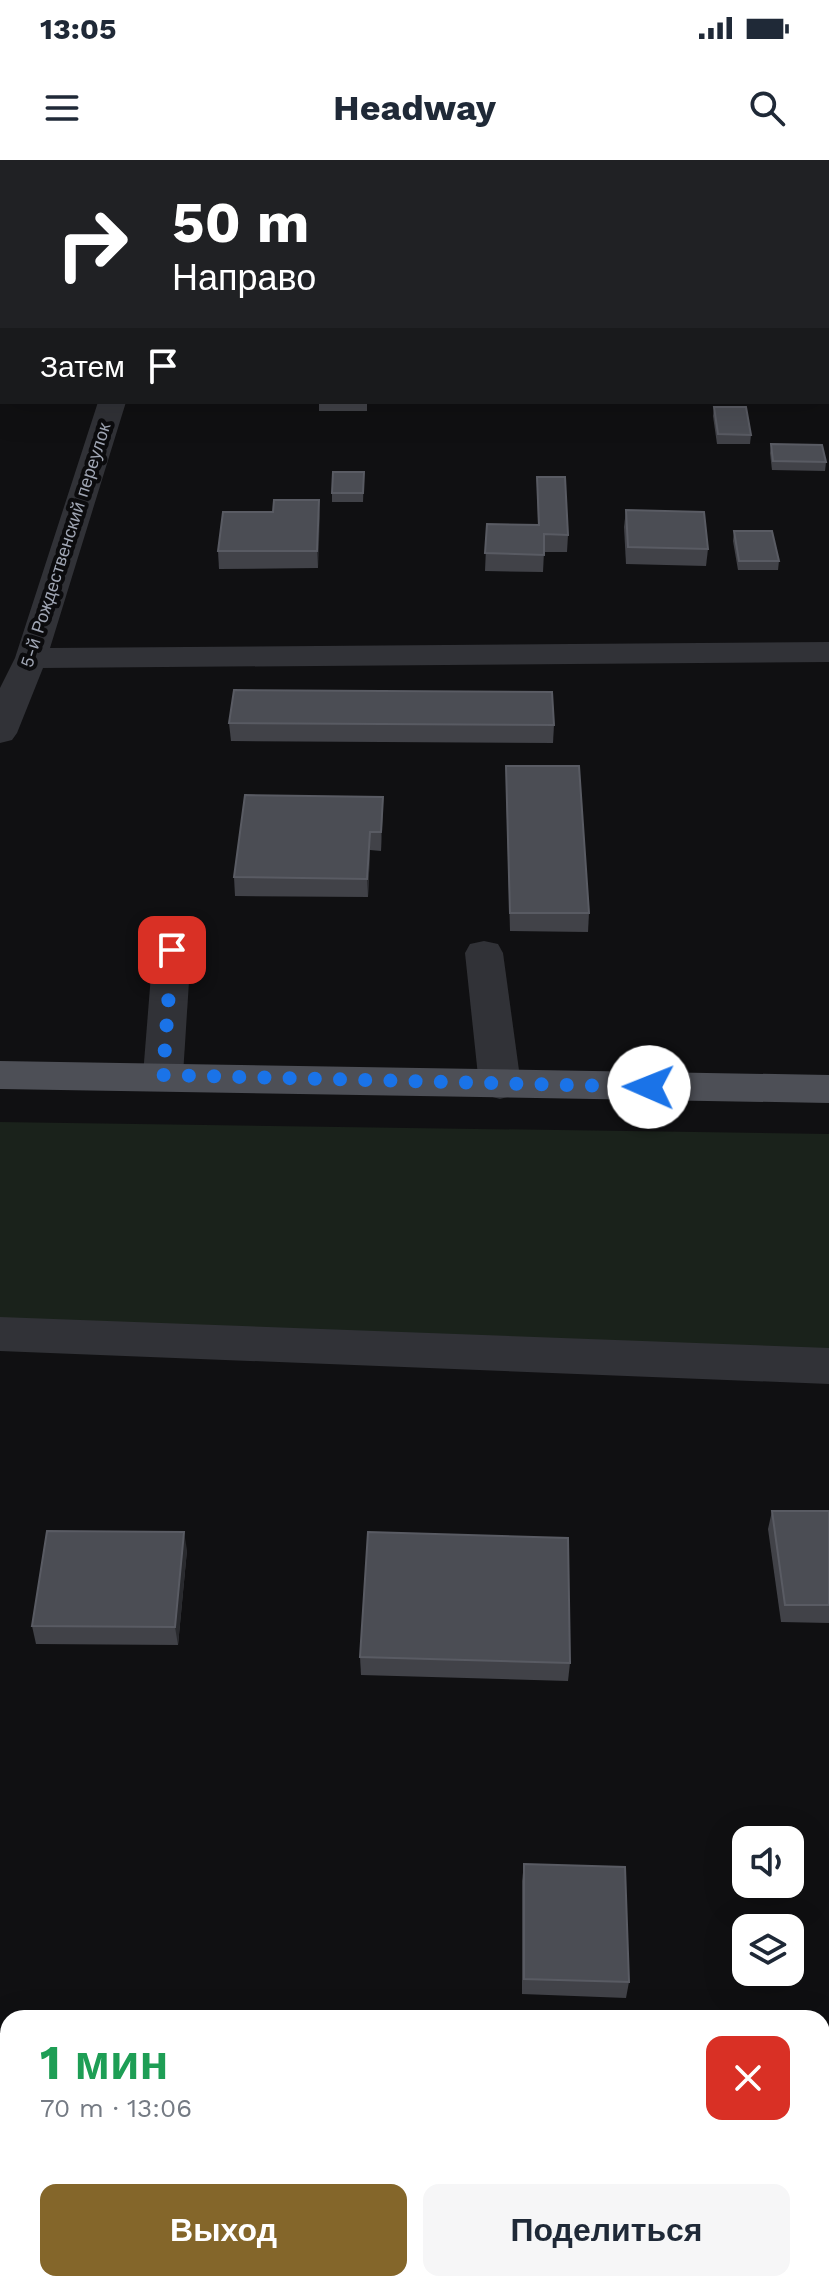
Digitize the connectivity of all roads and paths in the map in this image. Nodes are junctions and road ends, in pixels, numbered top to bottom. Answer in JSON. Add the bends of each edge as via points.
{"nodes":[{"id":1,"x":111,"y":404,"type":"edge"},
{"id":2,"x":829,"y":652,"type":"edge"},
{"id":3,"x":31,"y":658,"type":"junction"},
{"id":4,"x":0,"y":733,"type":"edge"},
{"id":5,"x":172,"y":950,"type":"dead end"},
{"id":6,"x":484,"y":953,"type":"dead end"},
{"id":7,"x":0,"y":1075,"type":"edge"},
{"id":8,"x":163,"y":1075,"type":"junction"},
{"id":9,"x":500,"y":1085,"type":"junction"},
{"id":10,"x":829,"y":1089,"type":"edge"},
{"id":11,"x":0,"y":1334,"type":"edge"},
{"id":12,"x":829,"y":1366,"type":"edge"}],
"edges":[{"from":1,"to":3,"type":"street","name":"5-й Рождественский переулок"},
{"from":2,"to":3,"type":"street"},
{"from":3,"to":4,"type":"street","name":"5-й Рождественский переулок"},
{"from":5,"to":8,"type":"street"},
{"from":6,"to":9,"type":"street"},
{"from":7,"to":8,"type":"main road"},
{"from":8,"to":9,"type":"main road"},
{"from":9,"to":10,"type":"main road"},
{"from":11,"to":12,"type":"street"}]}
